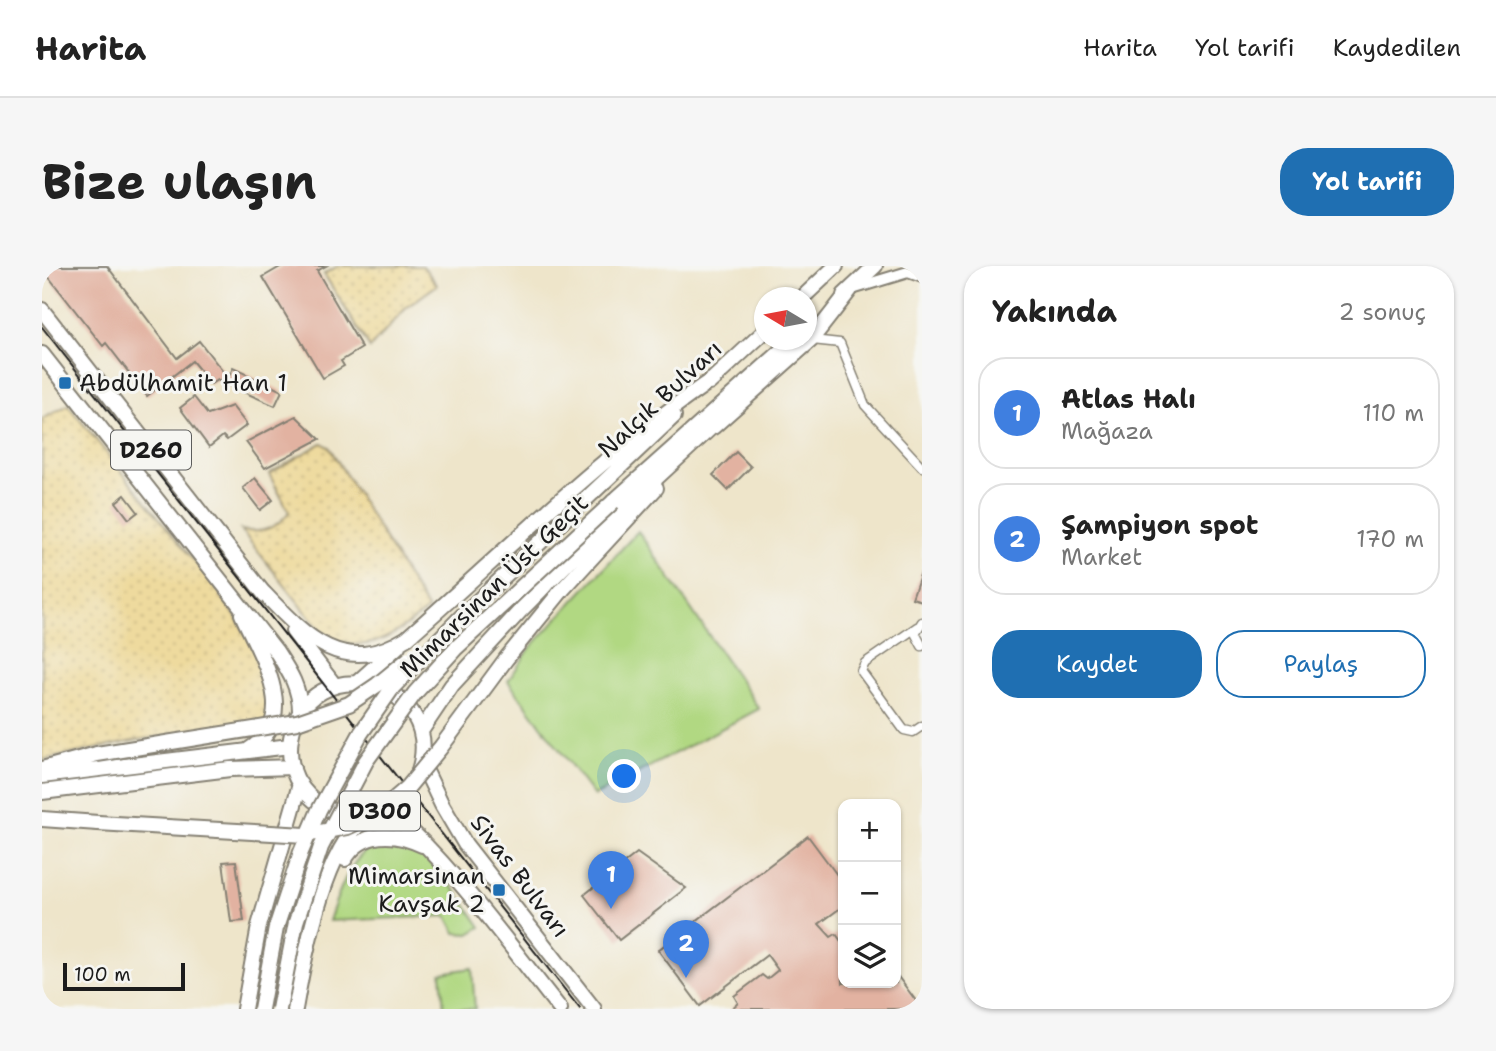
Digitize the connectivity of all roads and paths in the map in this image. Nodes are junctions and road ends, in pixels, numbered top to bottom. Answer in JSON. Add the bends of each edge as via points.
{"nodes":[{"id":1,"x":836,"y":266,"type":"edge"},
{"id":2,"x":874,"y":266,"type":"edge"},
{"id":3,"x":922,"y":277,"type":"edge"},
{"id":4,"x":814,"y":287,"type":"edge"},
{"id":5,"x":850,"y":290,"type":"junction"},
{"id":6,"x":42,"y":310,"type":"edge"},
{"id":7,"x":817,"y":325,"type":"edge"},
{"id":8,"x":817,"y":337,"type":"edge"},
{"id":9,"x":754,"y":342,"type":"edge"},
{"id":10,"x":783,"y":350,"type":"edge"},
{"id":11,"x":792,"y":350,"type":"edge"},
{"id":12,"x":42,"y":354,"type":"edge"},
{"id":13,"x":716,"y":377,"type":"junction"},
{"id":14,"x":718,"y":421,"type":"junction"},
{"id":15,"x":922,"y":467,"type":"edge"},
{"id":16,"x":613,"y":502,"type":"joint"},
{"id":17,"x":261,"y":590,"type":"junction"},
{"id":18,"x":236,"y":600,"type":"junction"},
{"id":19,"x":464,"y":614,"type":"junction"},
{"id":20,"x":919,"y":624,"type":"edge"},
{"id":21,"x":407,"y":638,"type":"junction"},
{"id":22,"x":922,"y":646,"type":"edge"},
{"id":23,"x":358,"y":682,"type":"junction"},
{"id":24,"x":335,"y":686,"type":"junction"},
{"id":25,"x":300,"y":714,"type":"junction"},
{"id":26,"x":922,"y":726,"type":"edge"},
{"id":27,"x":421,"y":731,"type":"junction"},
{"id":28,"x":290,"y":746,"type":"junction"},
{"id":29,"x":247,"y":751,"type":"junction"},
{"id":30,"x":422,"y":763,"type":"junction"},
{"id":31,"x":293,"y":767,"type":"junction"},
{"id":32,"x":42,"y":769,"type":"edge"},
{"id":33,"x":42,"y":776,"type":"edge"},
{"id":34,"x":300,"y":784,"type":"junction"},
{"id":35,"x":42,"y":792,"type":"edge"},
{"id":36,"x":381,"y":811,"type":"junction"},
{"id":37,"x":42,"y":820,"type":"edge"},
{"id":38,"x":434,"y":853,"type":"junction"},
{"id":39,"x":319,"y":902,"type":"junction"},
{"id":40,"x":244,"y":1009,"type":"edge"},
{"id":41,"x":261,"y":1009,"type":"edge"},
{"id":42,"x":279,"y":1009,"type":"edge"},
{"id":43,"x":295,"y":1009,"type":"edge"},
{"id":44,"x":560,"y":1009,"type":"edge"},
{"id":45,"x":594,"y":1009,"type":"edge"}],
"edges":[{"from":1,"to":4,"type":"highway"},
{"from":2,"to":5,"type":"highway"},
{"from":3,"to":5,"type":"street","via":[[908,272]]},
{"from":5,"to":7,"type":"highway"},
{"from":6,"to":17,"type":"highway","number":"D260"},
{"from":8,"to":15,"type":"street","via":[[840,344],[865,405]]},
{"from":9,"to":13,"type":"highway","name":"Nalçık Bulvarı"},
{"from":10,"to":16,"type":"highway","name":"Nalçık Bulvarı"},
{"from":11,"to":14,"type":"highway"},
{"from":12,"to":18,"type":"highway","number":"D260"},
{"from":13,"to":19,"type":"highway","name":"Nalçık Bulvarı"},
{"from":13,"to":21,"type":"highway","via":[[603,464]]},
{"from":14,"to":27,"type":"highway","via":[[521,610],[452,685]]},
{"from":14,"to":37,"type":"highway","number":"D300","bridge":true,"via":[[562,590],[425,767],[378,813],[347,827],[305,835]]},
{"from":16,"to":42,"type":"highway","name":"Mimarsinan Üst Geçit","bridge":true,"via":[[454,649],[366,761],[321,846],[296,922]]},
{"from":17,"to":21,"type":"highway","via":[[299,630],[334,650],[373,651]]},
{"from":17,"to":24,"type":"highway"},
{"from":18,"to":25,"type":"highway","via":[[291,674]]},
{"from":18,"to":29,"type":"highway","via":[[271,682],[276,705],[268,733]]},
{"from":19,"to":32,"type":"highway","bridge":true,"via":[[377,685],[330,711],[271,727],[97,754]]},
{"from":19,"to":41,"type":"highway","name":"Mimarsinan Üst Geçit","bridge":true,"via":[[393,687],[361,733],[319,810],[276,928]]},
{"from":20,"to":22,"type":"street","via":[[916,638]]},
{"from":20,"to":26,"type":"street","via":[[865,663],[861,671],[904,730],[913,732]]},
{"from":21,"to":23,"type":"highway"},
{"from":23,"to":24,"type":"highway"},
{"from":23,"to":27,"type":"highway","via":[[397,697],[414,715]]},
{"from":24,"to":25,"type":"highway","via":[[315,697]]},
{"from":25,"to":28,"type":"highway"},
{"from":27,"to":30,"type":"highway"},
{"from":28,"to":29,"type":"highway"},
{"from":28,"to":31,"type":"highway"},
{"from":29,"to":33,"type":"highway"},
{"from":30,"to":36,"type":"highway","via":[[409,790]]},
{"from":30,"to":45,"type":"highway","name":"Sivas Bulvarı","via":[[465,844]]},
{"from":31,"to":34,"type":"highway"},
{"from":31,"to":35,"type":"highway","via":[[230,769]]},
{"from":34,"to":36,"type":"highway","via":[[332,811],[353,816]]},
{"from":34,"to":40,"type":"highway","via":[[259,926]]},
{"from":36,"to":38,"type":"highway","name":"Sivas Bulvarı"},
{"from":36,"to":39,"type":"highway","via":[[358,825],[336,857]]},
{"from":38,"to":39,"type":"highway","via":[[398,835],[366,839],[348,853]]},
{"from":38,"to":44,"type":"highway","name":"Sivas Bulvarı"},
{"from":39,"to":43,"type":"highway"}]}
